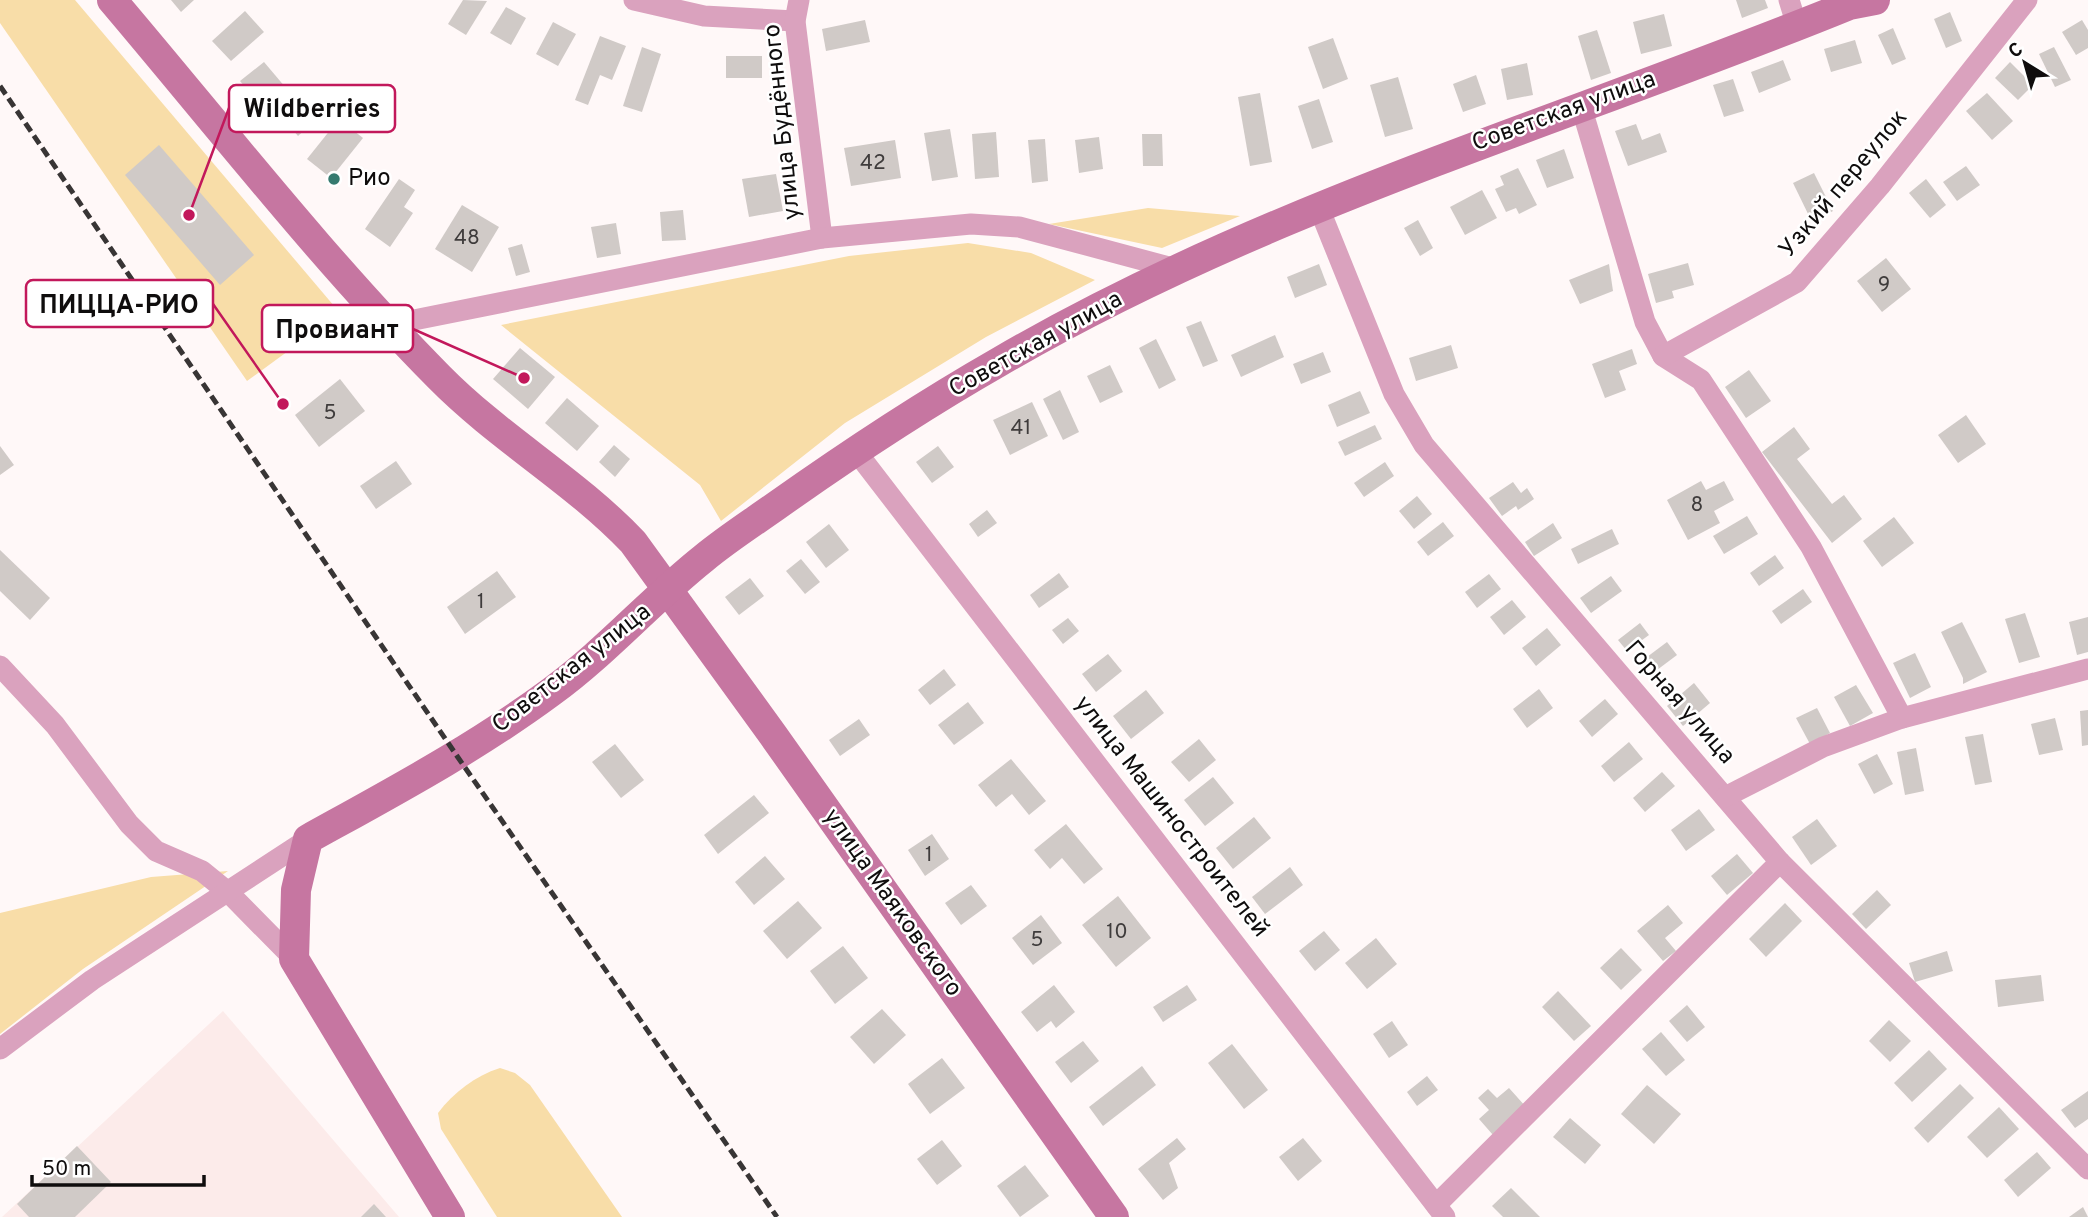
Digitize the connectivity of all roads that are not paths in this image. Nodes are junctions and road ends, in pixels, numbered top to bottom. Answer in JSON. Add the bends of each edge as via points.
{"nodes":[{"id":1,"x":113,"y":0,"type":"edge"},
{"id":2,"x":634,"y":0,"type":"edge"},
{"id":3,"x":799,"y":0,"type":"edge"},
{"id":4,"x":1875,"y":0,"type":"edge"},
{"id":5,"x":2026,"y":0,"type":"edge"},
{"id":6,"x":1793,"y":13,"type":"edge"},
{"id":7,"x":795,"y":22,"type":"junction"},
{"id":8,"x":1581,"y":106,"type":"junction"},
{"id":9,"x":1319,"y":208,"type":"junction"},
{"id":10,"x":822,"y":238,"type":"junction"},
{"id":11,"x":1180,"y":270,"type":"junction"},
{"id":12,"x":389,"y":325,"type":"junction"},
{"id":13,"x":1663,"y":356,"type":"junction"},
{"id":14,"x":855,"y":450,"type":"junction"},
{"id":15,"x":667,"y":592,"type":"junction"},
{"id":16,"x":0,"y":666,"type":"edge"},
{"id":17,"x":2088,"y":669,"type":"edge"},
{"id":18,"x":1902,"y":718,"type":"junction"},
{"id":19,"x":1725,"y":797,"type":"junction"},
{"id":20,"x":308,"y":839,"type":"junction"},
{"id":21,"x":1780,"y":862,"type":"junction"},
{"id":22,"x":229,"y":893,"type":"junction"},
{"id":23,"x":294,"y":959,"type":"junction"},
{"id":24,"x":0,"y":1049,"type":"edge"},
{"id":25,"x":2088,"y":1169,"type":"edge"},
{"id":26,"x":1441,"y":1211,"type":"edge"},
{"id":27,"x":450,"y":1217,"type":"edge"},
{"id":28,"x":1114,"y":1217,"type":"edge"}],
"edges":[{"from":1,"to":12,"type":"main road","name":"улица Маяковского"},
{"from":2,"to":7,"type":"street","via":[[704,16]]},
{"from":3,"to":7,"type":"street","name":"улица Будённого"},
{"from":4,"to":6,"type":"main road","name":"Советская улица"},
{"from":5,"to":13,"type":"street","name":"Узкий переулок","via":[[1880,186],[1797,282]]},
{"from":6,"to":8,"type":"main road","name":"Советская улица"},
{"from":7,"to":10,"type":"street","name":"улица Будённого"},
{"from":8,"to":9,"type":"main road","name":"Советская улица"},
{"from":8,"to":13,"type":"street","via":[[1645,322]]},
{"from":9,"to":11,"type":"main road","name":"Советская улица"},
{"from":9,"to":19,"type":"street","name":"Горная улица","via":[[1394,394],[1424,445]]},
{"from":10,"to":11,"type":"street","name":"Советская улица","via":[[971,224],[1020,228]]},
{"from":10,"to":12,"type":"street","name":"Советская улица"},
{"from":11,"to":14,"type":"main road","name":"Советская улица","via":[[1002,360]]},
{"from":12,"to":15,"type":"main road","name":"улица Маяковского","via":[[505,437],[614,523]]},
{"from":13,"to":18,"type":"street","via":[[1701,380],[1709,391],[1811,547]]},
{"from":14,"to":15,"type":"main road","name":"Советская улица","via":[[702,559]]},
{"from":14,"to":26,"type":"street","name":"улица Машиностроителей"},
{"from":15,"to":20,"type":"main road","name":"Советская улица","via":[[597,656],[488,735]]},
{"from":15,"to":28,"type":"main road","name":"улица Маяковского"},
{"from":16,"to":22,"type":"street","via":[[55,724],[129,824],[156,851],[202,871]]},
{"from":17,"to":18,"type":"street"},
{"from":18,"to":19,"type":"street","via":[[1823,747]]},
{"from":19,"to":21,"type":"street","name":"Горная улица"},
{"from":20,"to":22,"type":"street","name":"Советская улица"},
{"from":20,"to":23,"type":"main road","via":[[296,890]]},
{"from":21,"to":25,"type":"street","name":"Горная улица"},
{"from":21,"to":26,"type":"street"},
{"from":22,"to":23,"type":"street"},
{"from":22,"to":24,"type":"street","name":"Советская улица","via":[[93,980]]},
{"from":23,"to":27,"type":"main road"}]}
